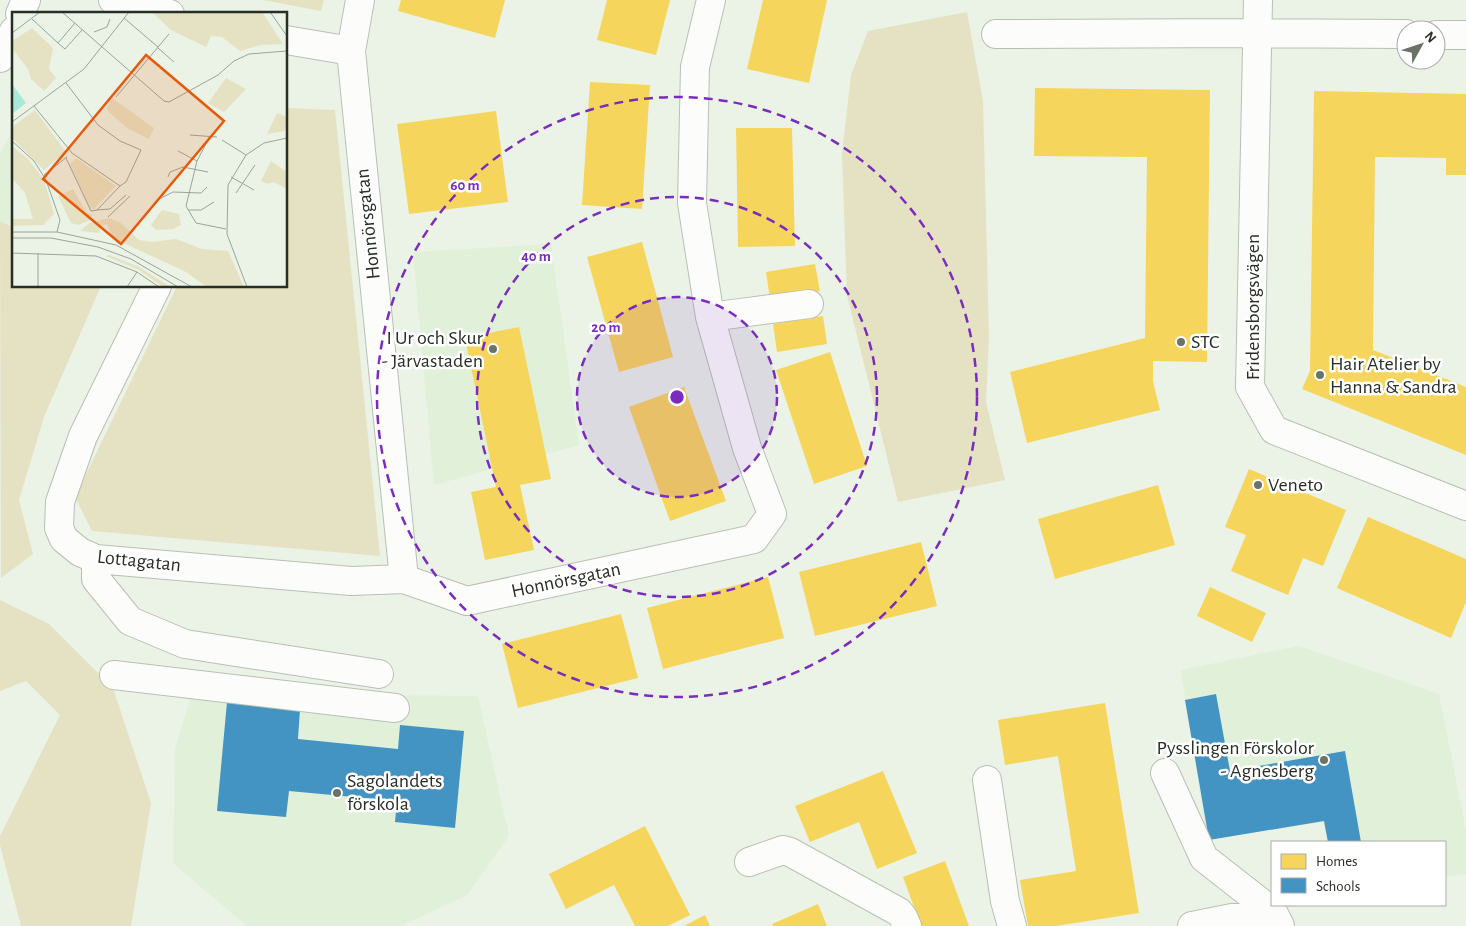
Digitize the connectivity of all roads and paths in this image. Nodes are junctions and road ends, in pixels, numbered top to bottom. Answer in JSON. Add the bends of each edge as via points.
{"nodes":[{"id":1,"x":26,"y":0,"type":"edge"},
{"id":2,"x":113,"y":0,"type":"edge"},
{"id":3,"x":360,"y":0,"type":"edge"},
{"id":4,"x":711,"y":0,"type":"edge"},
{"id":5,"x":1258,"y":0,"type":"edge"},
{"id":6,"x":21,"y":12,"type":"edge"},
{"id":7,"x":162,"y":12,"type":"edge"},
{"id":8,"x":1258,"y":33,"type":"junction"},
{"id":9,"x":996,"y":34,"type":"dead end"},
{"id":10,"x":1396,"y":34,"type":"edge"},
{"id":11,"x":12,"y":35,"type":"edge"},
{"id":12,"x":1446,"y":35,"type":"edge"},
{"id":13,"x":1466,"y":35,"type":"edge"},
{"id":14,"x":288,"y":40,"type":"edge"},
{"id":15,"x":351,"y":52,"type":"junction"},
{"id":16,"x":0,"y":58,"type":"edge"},
{"id":17,"x":156,"y":288,"type":"edge"},
{"id":18,"x":809,"y":304,"type":"dead end"},
{"id":19,"x":710,"y":317,"type":"junction"},
{"id":20,"x":1466,"y":506,"type":"edge"},
{"id":21,"x":96,"y":559,"type":"junction"},
{"id":22,"x":404,"y":579,"type":"junction"},
{"id":23,"x":379,"y":674,"type":"dead end"},
{"id":24,"x":114,"y":675,"type":"dead end"},
{"id":25,"x":395,"y":708,"type":"dead end"},
{"id":26,"x":1165,"y":773,"type":"dead end"},
{"id":27,"x":987,"y":780,"type":"dead end"},
{"id":28,"x":748,"y":862,"type":"dead end"},
{"id":29,"x":1278,"y":922,"type":"edge"},
{"id":30,"x":907,"y":926,"type":"edge"},
{"id":31,"x":1012,"y":926,"type":"edge"},
{"id":32,"x":1192,"y":926,"type":"edge"}],
"edges":[{"from":1,"to":6,"type":"street"},
{"from":2,"to":7,"type":"street"},
{"from":3,"to":15,"type":"street","name":"Honnörsgatan"},
{"from":4,"to":19,"type":"street","name":"Honnörsgatan","via":[[696,67],[692,203]]},
{"from":5,"to":8,"type":"street","name":"Fridensborgsvägen"},
{"from":8,"to":9,"type":"street"},
{"from":8,"to":10,"type":"street"},
{"from":8,"to":20,"type":"street","name":"Fridensborgsvägen","via":[[1250,387],[1274,430]]},
{"from":11,"to":16,"type":"street"},
{"from":12,"to":13,"type":"street"},
{"from":14,"to":15,"type":"street"},
{"from":15,"to":22,"type":"street","name":"Honnörsgatan"},
{"from":17,"to":21,"type":"street","name":"Lottagatan","via":[[83,436],[60,502],[59,528],[64,539],[80,552]]},
{"from":18,"to":19,"type":"street"},
{"from":19,"to":22,"type":"street","name":"Honnörsgatan","via":[[747,448],[772,514],[754,539],[467,601]]},
{"from":21,"to":22,"type":"street","name":"Lottagatan","via":[[351,581]]},
{"from":21,"to":23,"type":"street","via":[[96,580],[130,621],[185,644]]},
{"from":24,"to":25,"type":"street"},
{"from":26,"to":29,"type":"street","via":[[1204,858],[1273,912]]},
{"from":27,"to":31,"type":"street","via":[[1005,901]]},
{"from":28,"to":30,"type":"street","via":[[783,850],[790,852],[899,912]]},
{"from":29,"to":32,"type":"street","via":[[1232,918]]}]}
